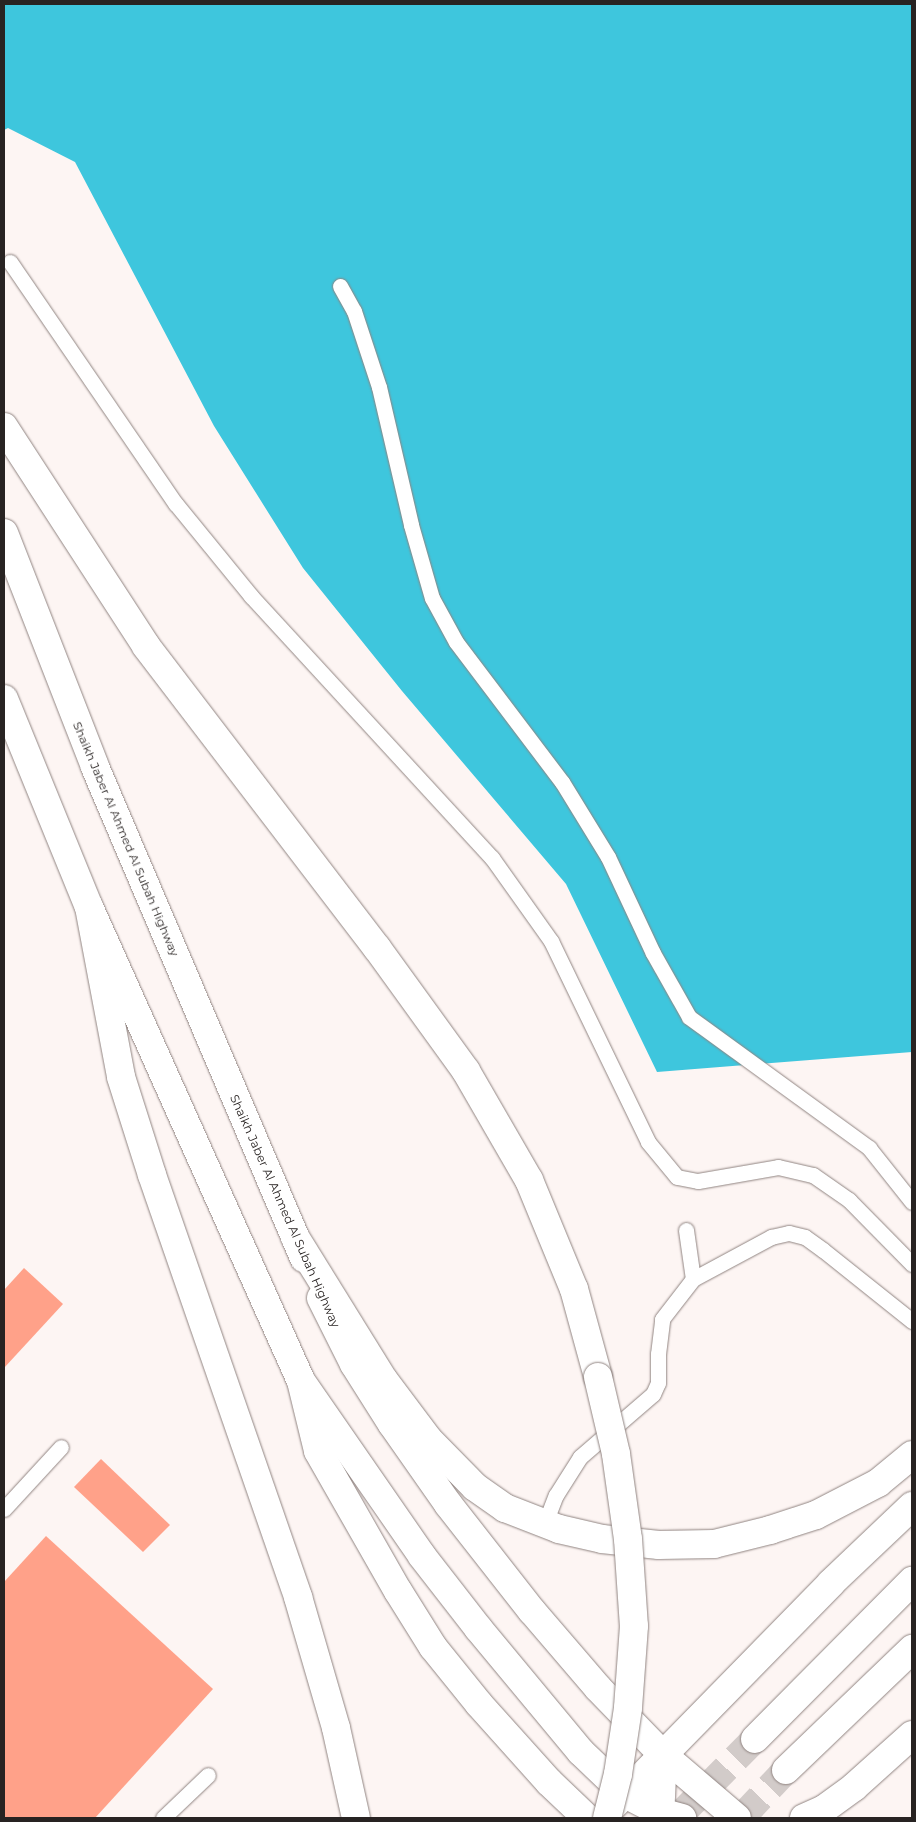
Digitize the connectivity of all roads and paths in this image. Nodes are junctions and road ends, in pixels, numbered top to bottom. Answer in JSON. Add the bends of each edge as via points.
{"nodes":[{"id":1,"x":10,"y":262,"type":"dead end"},
{"id":2,"x":340,"y":286,"type":"dead end"},
{"id":3,"x":4,"y":427,"type":"edge"},
{"id":4,"x":4,"y":533,"type":"edge"},
{"id":5,"x":4,"y":699,"type":"edge"},
{"id":6,"x":89,"y":907,"type":"junction"},
{"id":7,"x":912,"y":1202,"type":"edge"},
{"id":8,"x":686,"y":1230,"type":"dead end"},
{"id":9,"x":295,"y":1237,"type":"junction"},
{"id":10,"x":912,"y":1264,"type":"edge"},
{"id":11,"x":693,"y":1279,"type":"junction"},
{"id":12,"x":912,"y":1321,"type":"edge"},
{"id":13,"x":301,"y":1381,"type":"junction"},
{"id":14,"x":61,"y":1447,"type":"dead end"},
{"id":15,"x":912,"y":1455,"type":"edge"},
{"id":16,"x":912,"y":1506,"type":"edge"},
{"id":17,"x":4,"y":1508,"type":"edge"},
{"id":18,"x":545,"y":1523,"type":"junction"},
{"id":19,"x":912,"y":1581,"type":"edge"},
{"id":20,"x":912,"y":1649,"type":"edge"},
{"id":21,"x":912,"y":1735,"type":"edge"},
{"id":22,"x":755,"y":1739,"type":"tunnel mouth"},
{"id":23,"x":663,"y":1755,"type":"junction"},
{"id":24,"x":786,"y":1770,"type":"tunnel mouth"},
{"id":25,"x":208,"y":1775,"type":"dead end"},
{"id":26,"x":625,"y":1794,"type":"junction"},
{"id":27,"x":667,"y":1816,"type":"edge"},
{"id":28,"x":163,"y":1818,"type":"edge"},
{"id":29,"x":356,"y":1818,"type":"edge"},
{"id":30,"x":587,"y":1818,"type":"edge"},
{"id":31,"x":600,"y":1818,"type":"edge"},
{"id":32,"x":607,"y":1818,"type":"edge"},
{"id":33,"x":737,"y":1818,"type":"edge"},
{"id":34,"x":804,"y":1818,"type":"edge"}],
"edges":[{"from":1,"to":10,"type":"lane","via":[[176,504],[251,596],[492,858],[552,942],[648,1142],[677,1177],[698,1182],[778,1167],[812,1175],[850,1200]]},
{"from":2,"to":7,"type":"lane","via":[[354,311],[379,387],[411,525],[432,598],[456,642],[572,799],[608,858],[653,953],[690,1017],[869,1148]]},
{"from":3,"to":32,"type":"main road","bridge":true,"via":[[146,646],[377,948],[466,1071],[529,1180],[574,1289],[616,1454],[628,1539],[634,1626],[628,1708],[618,1774]]},
{"from":4,"to":9,"type":"main road","name":"Shaikh Jaber Al Ahmed Al Subah Highway","via":[[95,767]]},
{"from":5,"to":6,"type":"main road"},
{"from":6,"to":13,"type":"main road"},
{"from":6,"to":29,"type":"main road","via":[[121,1077],[298,1597],[336,1728]]},
{"from":8,"to":11,"type":"lane"},
{"from":9,"to":18,"type":"main road","via":[[384,1379],[428,1439],[475,1487],[505,1508]]},
{"from":9,"to":23,"type":"main road","name":"Shaikh Jaber Al Ahmed Al Subah Highway","via":[[354,1364],[448,1504],[538,1618],[598,1688]]},
{"from":11,"to":12,"type":"lane","via":[[771,1237],[789,1233],[805,1237]]},
{"from":11,"to":18,"type":"lane","via":[[662,1319],[658,1383],[653,1394],[580,1457],[556,1495]]},
{"from":13,"to":26,"type":"main road","via":[[422,1556],[478,1628],[581,1752]]},
{"from":13,"to":30,"type":"main road","via":[[318,1451],[433,1647],[549,1782]]},
{"from":14,"to":17,"type":"lane"},
{"from":15,"to":18,"type":"main road","via":[[878,1483],[816,1515],[714,1544],[659,1545],[602,1539]]},
{"from":16,"to":23,"type":"main road","via":[[831,1583]]},
{"from":19,"to":22,"type":"main road"},
{"from":20,"to":24,"type":"main road"},
{"from":21,"to":34,"type":"main road","via":[[854,1787],[824,1809]]},
{"from":23,"to":26,"type":"main road"},
{"from":23,"to":27,"type":"main road"},
{"from":23,"to":33,"type":"main road","name":"Shaikh Jaber Al Ahmed Al Subah Highway"},
{"from":25,"to":28,"type":"lane"},
{"from":26,"to":27,"type":"main road"},
{"from":26,"to":31,"type":"main road"}]}
